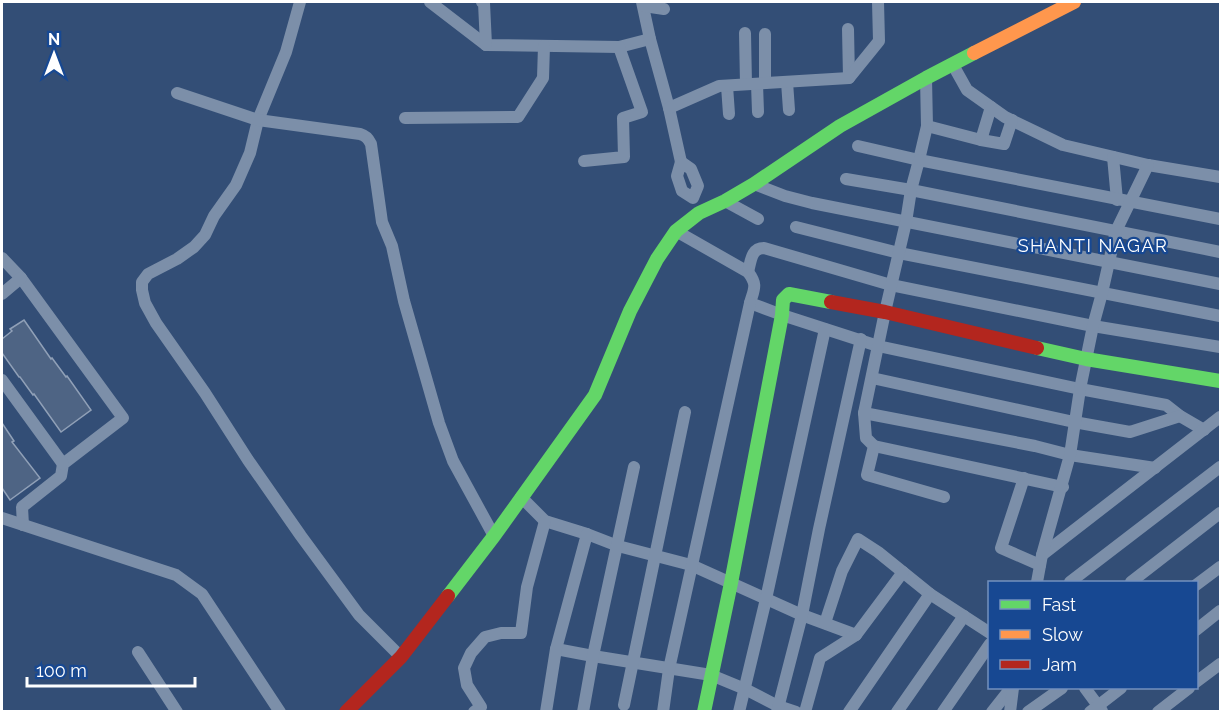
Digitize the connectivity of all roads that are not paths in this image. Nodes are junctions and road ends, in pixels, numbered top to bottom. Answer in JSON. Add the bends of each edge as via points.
{"nodes":[{"id":1,"x":300,"y":2,"type":"edge"},
{"id":2,"x":430,"y":2,"type":"edge"},
{"id":3,"x":482,"y":2,"type":"edge"},
{"id":4,"x":878,"y":2,"type":"edge"},
{"id":5,"x":1074,"y":2,"type":"edge"},
{"id":6,"x":643,"y":4,"type":"edge"},
{"id":7,"x":664,"y":9,"type":"dead end"},
{"id":8,"x":848,"y":29,"type":"dead end"},
{"id":9,"x":746,"y":33,"type":"dead end"},
{"id":10,"x":765,"y":34,"type":"dead end"},
{"id":11,"x":650,"y":39,"type":"junction"},
{"id":12,"x":486,"y":45,"type":"junction"},
{"id":13,"x":544,"y":46,"type":"junction"},
{"id":14,"x":619,"y":47,"type":"junction"},
{"id":15,"x":953,"y":65,"type":"junction"},
{"id":16,"x":849,"y":78,"type":"junction"},
{"id":17,"x":926,"y":78,"type":"junction"},
{"id":18,"x":787,"y":82,"type":"junction"},
{"id":19,"x":756,"y":84,"type":"junction"},
{"id":20,"x":727,"y":86,"type":"junction"},
{"id":21,"x":177,"y":93,"type":"dead end"},
{"id":22,"x":991,"y":107,"type":"junction"},
{"id":23,"x":669,"y":108,"type":"junction"},
{"id":24,"x":789,"y":110,"type":"dead end"},
{"id":25,"x":758,"y":112,"type":"dead end"},
{"id":26,"x":729,"y":114,"type":"dead end"},
{"id":27,"x":405,"y":118,"type":"dead end"},
{"id":28,"x":258,"y":120,"type":"junction"},
{"id":29,"x":1012,"y":120,"type":"junction"},
{"id":30,"x":927,"y":126,"type":"junction"},
{"id":31,"x":981,"y":140,"type":"junction"},
{"id":32,"x":858,"y":146,"type":"dead end"},
{"id":33,"x":1113,"y":157,"type":"junction"},
{"id":34,"x":919,"y":160,"type":"junction"},
{"id":35,"x":584,"y":161,"type":"dead end"},
{"id":36,"x":1148,"y":165,"type":"junction"},
{"id":37,"x":1221,"y":177,"type":"edge"},
{"id":38,"x":846,"y":179,"type":"dead end"},
{"id":39,"x":754,"y":184,"type":"junction"},
{"id":40,"x":911,"y":190,"type":"junction"},
{"id":41,"x":1117,"y":200,"type":"junction"},
{"id":42,"x":725,"y":201,"type":"junction"},
{"id":43,"x":1131,"y":202,"type":"junction"},
{"id":44,"x":699,"y":213,"type":"junction"},
{"id":45,"x":758,"y":219,"type":"dead end"},
{"id":46,"x":1221,"y":219,"type":"edge"},
{"id":47,"x":906,"y":222,"type":"junction"},
{"id":48,"x":796,"y":227,"type":"dead end"},
{"id":49,"x":676,"y":231,"type":"junction"},
{"id":50,"x":1116,"y":231,"type":"junction"},
{"id":51,"x":1221,"y":252,"type":"edge"},
{"id":52,"x":899,"y":253,"type":"junction"},
{"id":53,"x":2,"y":258,"type":"edge"},
{"id":54,"x":1108,"y":262,"type":"junction"},
{"id":55,"x":748,"y":272,"type":"junction"},
{"id":56,"x":21,"y":278,"type":"junction"},
{"id":57,"x":1221,"y":284,"type":"edge"},
{"id":58,"x":891,"y":285,"type":"junction"},
{"id":59,"x":1102,"y":293,"type":"junction"},
{"id":60,"x":2,"y":294,"type":"edge"},
{"id":61,"x":750,"y":303,"type":"junction"},
{"id":62,"x":885,"y":312,"type":"junction"},
{"id":63,"x":782,"y":315,"type":"junction"},
{"id":64,"x":1221,"y":316,"type":"edge"},
{"id":65,"x":1093,"y":326,"type":"junction"},
{"id":66,"x":825,"y":329,"type":"junction"},
{"id":67,"x":861,"y":339,"type":"junction"},
{"id":68,"x":878,"y":346,"type":"junction"},
{"id":69,"x":1221,"y":347,"type":"edge"},
{"id":70,"x":1086,"y":359,"type":"junction"},
{"id":71,"x":872,"y":378,"type":"junction"},
{"id":72,"x":2,"y":380,"type":"edge"},
{"id":73,"x":1221,"y":381,"type":"edge"},
{"id":74,"x":1080,"y":389,"type":"junction"},
{"id":75,"x":685,"y":412,"type":"dead end"},
{"id":76,"x":864,"y":413,"type":"junction"},
{"id":77,"x":1180,"y":416,"type":"junction"},
{"id":78,"x":1221,"y":417,"type":"edge"},
{"id":79,"x":1074,"y":422,"type":"junction"},
{"id":80,"x":1204,"y":430,"type":"junction"},
{"id":81,"x":874,"y":446,"type":"junction"},
{"id":82,"x":1070,"y":455,"type":"junction"},
{"id":83,"x":63,"y":464,"type":"junction"},
{"id":84,"x":634,"y":467,"type":"dead end"},
{"id":85,"x":1221,"y":467,"type":"edge"},
{"id":86,"x":1155,"y":468,"type":"junction"},
{"id":87,"x":1024,"y":478,"type":"junction"},
{"id":88,"x":1063,"y":487,"type":"junction"},
{"id":89,"x":521,"y":497,"type":"junction"},
{"id":90,"x":944,"y":497,"type":"dead end"},
{"id":91,"x":1221,"y":513,"type":"edge"},
{"id":92,"x":2,"y":518,"type":"edge"},
{"id":93,"x":545,"y":521,"type":"junction"},
{"id":94,"x":23,"y":525,"type":"junction"},
{"id":95,"x":587,"y":534,"type":"junction"},
{"id":96,"x":494,"y":536,"type":"junction"},
{"id":97,"x":618,"y":546,"type":"junction"},
{"id":98,"x":654,"y":555,"type":"junction"},
{"id":99,"x":1041,"y":560,"type":"junction"},
{"id":100,"x":692,"y":565,"type":"junction"},
{"id":101,"x":1221,"y":567,"type":"edge"},
{"id":102,"x":903,"y":572,"type":"junction"},
{"id":103,"x":1037,"y":581,"type":"edge"},
{"id":104,"x":1071,"y":581,"type":"edge"},
{"id":105,"x":1132,"y":581,"type":"edge"},
{"id":106,"x":731,"y":584,"type":"junction"},
{"id":107,"x":1198,"y":584,"type":"edge"},
{"id":108,"x":930,"y":594,"type":"junction"},
{"id":109,"x":766,"y":599,"type":"junction"},
{"id":110,"x":1221,"y":611,"type":"edge"},
{"id":111,"x":802,"y":615,"type":"junction"},
{"id":112,"x":964,"y":616,"type":"junction"},
{"id":113,"x":825,"y":623,"type":"junction"},
{"id":114,"x":1198,"y":629,"type":"edge"},
{"id":115,"x":988,"y":632,"type":"edge"},
{"id":116,"x":856,"y":635,"type":"junction"},
{"id":117,"x":988,"y":647,"type":"edge"},
{"id":118,"x":555,"y":649,"type":"junction"},
{"id":119,"x":138,"y":652,"type":"dead end"},
{"id":120,"x":593,"y":656,"type":"junction"},
{"id":121,"x":401,"y":657,"type":"junction"},
{"id":122,"x":631,"y":663,"type":"junction"},
{"id":123,"x":1221,"y":664,"type":"edge"},
{"id":124,"x":669,"y":669,"type":"junction"},
{"id":125,"x":711,"y":675,"type":"junction"},
{"id":126,"x":1198,"y":681,"type":"edge"},
{"id":127,"x":745,"y":689,"type":"junction"},
{"id":128,"x":1010,"y":689,"type":"edge"},
{"id":129,"x":1012,"y":689,"type":"edge"},
{"id":130,"x":1059,"y":689,"type":"edge"},
{"id":131,"x":1086,"y":689,"type":"edge"},
{"id":132,"x":1119,"y":689,"type":"edge"},
{"id":133,"x":1186,"y":689,"type":"edge"},
{"id":134,"x":624,"y":705,"type":"dead end"},
{"id":135,"x":777,"y":709,"type":"edge"},
{"id":136,"x":1097,"y":709,"type":"edge"},
{"id":137,"x":177,"y":711,"type":"edge"},
{"id":138,"x":280,"y":711,"type":"edge"},
{"id":139,"x":346,"y":711,"type":"edge"},
{"id":140,"x":474,"y":711,"type":"edge"},
{"id":141,"x":546,"y":711,"type":"edge"},
{"id":142,"x":583,"y":711,"type":"edge"},
{"id":143,"x":663,"y":711,"type":"edge"},
{"id":144,"x":704,"y":711,"type":"edge"},
{"id":145,"x":739,"y":711,"type":"edge"},
{"id":146,"x":796,"y":711,"type":"edge"},
{"id":147,"x":805,"y":711,"type":"edge"},
{"id":148,"x":849,"y":711,"type":"edge"},
{"id":149,"x":897,"y":711,"type":"edge"},
{"id":150,"x":943,"y":711,"type":"edge"},
{"id":151,"x":992,"y":711,"type":"edge"},
{"id":152,"x":1010,"y":711,"type":"edge"},
{"id":153,"x":1028,"y":711,"type":"edge"},
{"id":154,"x":1158,"y":711,"type":"edge"}],
"edges":[{"from":1,"to":28,"type":"street","via":[[286,52]]},
{"from":2,"to":12,"type":"street"},
{"from":3,"to":12,"type":"street"},
{"from":4,"to":16,"type":"street","via":[[879,41]]},
{"from":5,"to":15,"type":"street"},
{"from":6,"to":7,"type":"street"},
{"from":6,"to":11,"type":"street"},
{"from":8,"to":16,"type":"street"},
{"from":9,"to":19,"type":"street"},
{"from":10,"to":19,"type":"street"},
{"from":11,"to":14,"type":"street"},
{"from":11,"to":23,"type":"street"},
{"from":12,"to":13,"type":"street"},
{"from":13,"to":14,"type":"street"},
{"from":13,"to":27,"type":"street","via":[[543,78],[518,117]]},
{"from":14,"to":35,"type":"street","via":[[642,112],[623,118],[624,157]]},
{"from":15,"to":17,"type":"street"},
{"from":15,"to":22,"type":"street","via":[[967,90]]},
{"from":16,"to":18,"type":"street"},
{"from":17,"to":30,"type":"street"},
{"from":17,"to":39,"type":"street","via":[[840,126]]},
{"from":18,"to":19,"type":"street"},
{"from":18,"to":24,"type":"street"},
{"from":19,"to":20,"type":"street"},
{"from":19,"to":25,"type":"street"},
{"from":20,"to":23,"type":"street"},
{"from":20,"to":26,"type":"street"},
{"from":21,"to":28,"type":"street"},
{"from":22,"to":29,"type":"street"},
{"from":22,"to":31,"type":"street"},
{"from":23,"to":44,"type":"street","via":[[681,162],[677,176],[682,191],[693,198]]},
{"from":28,"to":96,"type":"street","via":[[360,134],[371,144],[382,222],[392,246],[439,423],[453,460]]},
{"from":28,"to":121,"type":"street","via":[[250,153],[236,185],[194,247],[148,274],[142,282],[145,303],[301,536],[359,615]]},
{"from":29,"to":31,"type":"street","via":[[1004,144]]},
{"from":29,"to":33,"type":"street","via":[[1063,145]]},
{"from":30,"to":31,"type":"street"},
{"from":30,"to":34,"type":"street"},
{"from":32,"to":34,"type":"street"},
{"from":33,"to":36,"type":"street"},
{"from":33,"to":41,"type":"street"},
{"from":34,"to":40,"type":"street"},
{"from":34,"to":41,"type":"street"},
{"from":36,"to":37,"type":"street"},
{"from":36,"to":43,"type":"street"},
{"from":38,"to":40,"type":"street"},
{"from":39,"to":42,"type":"street"},
{"from":39,"to":47,"type":"street","via":[[812,203]]},
{"from":40,"to":47,"type":"street"},
{"from":40,"to":50,"type":"street"},
{"from":41,"to":43,"type":"street"},
{"from":42,"to":44,"type":"street"},
{"from":42,"to":45,"type":"street"},
{"from":43,"to":46,"type":"street"},
{"from":43,"to":50,"type":"street"},
{"from":44,"to":49,"type":"street"},
{"from":47,"to":52,"type":"street"},
{"from":47,"to":54,"type":"street"},
{"from":48,"to":52,"type":"street"},
{"from":49,"to":55,"type":"street"},
{"from":49,"to":89,"type":"street","via":[[630,311],[595,395]]},
{"from":50,"to":51,"type":"street"},
{"from":50,"to":54,"type":"street"},
{"from":52,"to":58,"type":"street"},
{"from":52,"to":59,"type":"street"},
{"from":53,"to":56,"type":"street"},
{"from":54,"to":57,"type":"street"},
{"from":54,"to":59,"type":"street"},
{"from":55,"to":58,"type":"street","via":[[755,250],[764,248]]},
{"from":55,"to":61,"type":"street","via":[[755,285]]},
{"from":56,"to":60,"type":"street"},
{"from":56,"to":83,"type":"street","via":[[123,418]]},
{"from":58,"to":62,"type":"street"},
{"from":58,"to":65,"type":"street"},
{"from":59,"to":64,"type":"street"},
{"from":59,"to":65,"type":"street"},
{"from":61,"to":63,"type":"street"},
{"from":61,"to":100,"type":"street"},
{"from":62,"to":63,"type":"street","via":[[789,294],[783,300]]},
{"from":62,"to":68,"type":"street"},
{"from":62,"to":70,"type":"street"},
{"from":63,"to":66,"type":"street"},
{"from":63,"to":106,"type":"street"},
{"from":65,"to":69,"type":"street"},
{"from":65,"to":70,"type":"street"},
{"from":66,"to":67,"type":"street"},
{"from":66,"to":109,"type":"street"},
{"from":67,"to":68,"type":"street"},
{"from":67,"to":111,"type":"street"},
{"from":68,"to":71,"type":"street"},
{"from":68,"to":74,"type":"street"},
{"from":70,"to":73,"type":"street"},
{"from":70,"to":74,"type":"street"},
{"from":71,"to":76,"type":"street"},
{"from":71,"to":79,"type":"street"},
{"from":72,"to":83,"type":"street"},
{"from":74,"to":77,"type":"street","via":[[1166,405]]},
{"from":74,"to":79,"type":"street"},
{"from":75,"to":98,"type":"street"},
{"from":76,"to":81,"type":"street","via":[[866,438]]},
{"from":76,"to":82,"type":"street"},
{"from":77,"to":79,"type":"street","via":[[1130,432]]},
{"from":77,"to":80,"type":"street"},
{"from":78,"to":80,"type":"street"},
{"from":79,"to":82,"type":"street"},
{"from":80,"to":86,"type":"street"},
{"from":81,"to":87,"type":"street"},
{"from":81,"to":90,"type":"street","via":[[867,475]]},
{"from":82,"to":86,"type":"street"},
{"from":82,"to":88,"type":"street"},
{"from":83,"to":94,"type":"street","via":[[61,476],[22,507]]},
{"from":84,"to":97,"type":"street"},
{"from":85,"to":104,"type":"street"},
{"from":86,"to":99,"type":"street"},
{"from":87,"to":88,"type":"street"},
{"from":87,"to":99,"type":"street","via":[[1001,548]]},
{"from":88,"to":99,"type":"street"},
{"from":89,"to":93,"type":"street"},
{"from":89,"to":96,"type":"street"},
{"from":91,"to":105,"type":"street"},
{"from":92,"to":94,"type":"street"},
{"from":93,"to":95,"type":"street"},
{"from":93,"to":140,"type":"street","via":[[527,587],[521,633],[485,637],[464,668],[467,685],[481,707]]},
{"from":94,"to":138,"type":"street","via":[[176,575],[202,594]]},
{"from":95,"to":97,"type":"street"},
{"from":95,"to":118,"type":"street"},
{"from":96,"to":121,"type":"street"},
{"from":97,"to":98,"type":"street"},
{"from":97,"to":120,"type":"street"},
{"from":98,"to":100,"type":"street"},
{"from":98,"to":122,"type":"street"},
{"from":99,"to":103,"type":"street"},
{"from":100,"to":106,"type":"street"},
{"from":100,"to":124,"type":"street"},
{"from":101,"to":107,"type":"street"},
{"from":102,"to":108,"type":"street"},
{"from":102,"to":113,"type":"street","via":[[858,539],[842,571]]},
{"from":102,"to":116,"type":"street"},
{"from":106,"to":109,"type":"street"},
{"from":106,"to":125,"type":"street"},
{"from":108,"to":112,"type":"street"},
{"from":108,"to":148,"type":"street"},
{"from":109,"to":111,"type":"street"},
{"from":109,"to":127,"type":"street"},
{"from":110,"to":114,"type":"street"},
{"from":111,"to":113,"type":"street"},
{"from":111,"to":135,"type":"street"},
{"from":112,"to":115,"type":"street"},
{"from":112,"to":149,"type":"street"},
{"from":113,"to":116,"type":"street"},
{"from":116,"to":147,"type":"street","via":[[820,658]]},
{"from":117,"to":150,"type":"street"},
{"from":118,"to":120,"type":"street"},
{"from":118,"to":141,"type":"street"},
{"from":119,"to":137,"type":"street"},
{"from":120,"to":122,"type":"street"},
{"from":120,"to":142,"type":"street"},
{"from":121,"to":139,"type":"street"},
{"from":122,"to":124,"type":"street"},
{"from":122,"to":134,"type":"street"},
{"from":123,"to":126,"type":"street"},
{"from":124,"to":125,"type":"street"},
{"from":124,"to":143,"type":"street"},
{"from":125,"to":127,"type":"street"},
{"from":125,"to":144,"type":"street"},
{"from":127,"to":135,"type":"street"},
{"from":127,"to":145,"type":"street"},
{"from":128,"to":151,"type":"street"},
{"from":129,"to":152,"type":"street"},
{"from":130,"to":153,"type":"street"},
{"from":131,"to":136,"type":"street"},
{"from":132,"to":136,"type":"street"},
{"from":133,"to":154,"type":"street"},
{"from":135,"to":146,"type":"street"}]}
